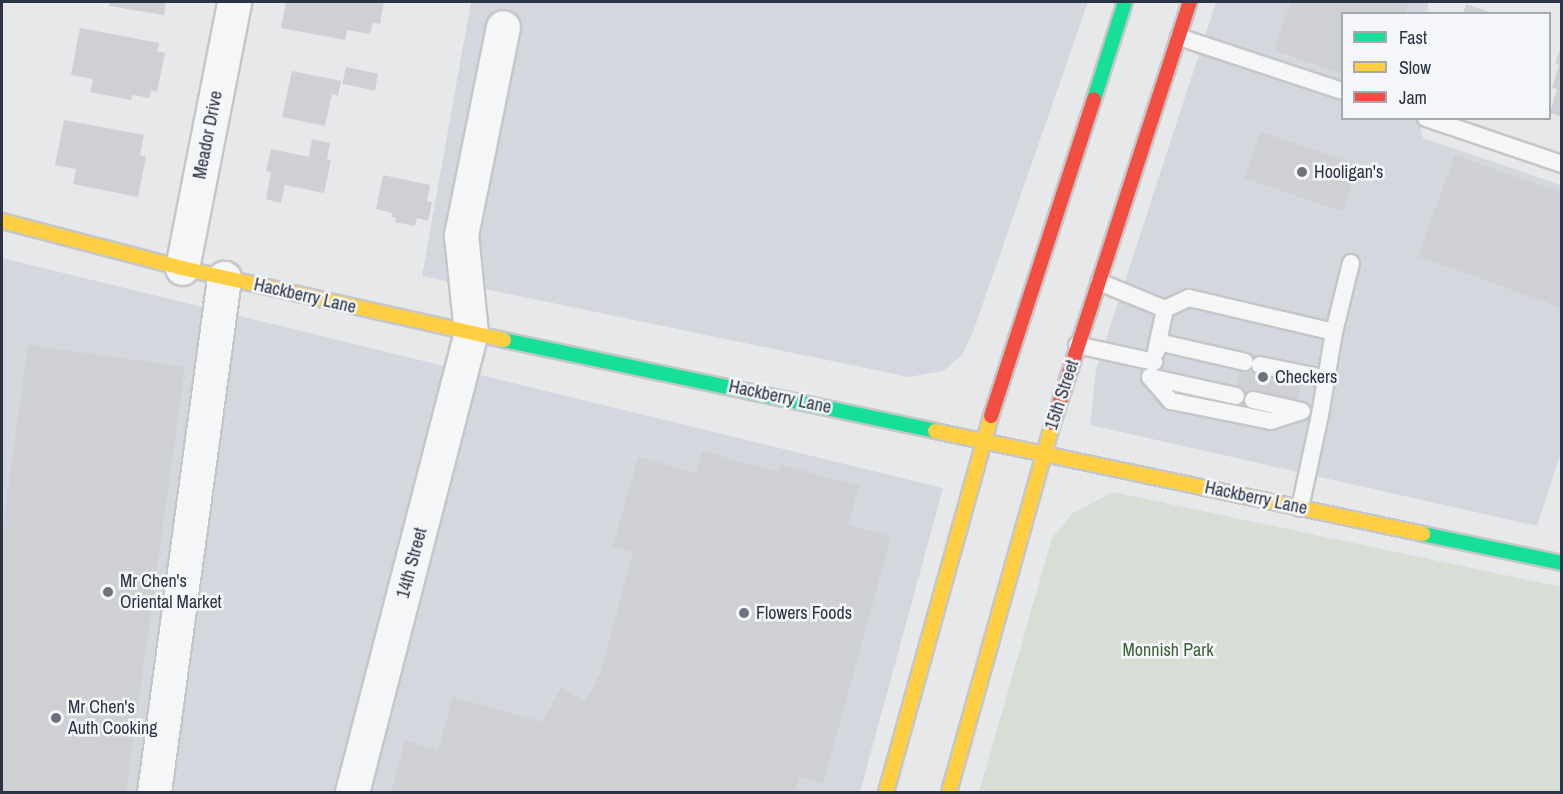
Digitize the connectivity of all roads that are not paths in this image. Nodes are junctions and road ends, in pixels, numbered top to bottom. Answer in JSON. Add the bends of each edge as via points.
{"nodes":[{"id":1,"x":234,"y":2,"type":"edge"},
{"id":2,"x":1125,"y":2,"type":"edge"},
{"id":3,"x":1190,"y":2,"type":"edge"},
{"id":4,"x":503,"y":27,"type":"dead end"},
{"id":5,"x":1179,"y":37,"type":"junction"},
{"id":6,"x":1341,"y":91,"type":"edge"},
{"id":7,"x":1432,"y":120,"type":"edge"},
{"id":8,"x":1562,"y":164,"type":"edge"},
{"id":9,"x":2,"y":221,"type":"edge"},
{"id":10,"x":1351,"y":263,"type":"dead end"},
{"id":11,"x":182,"y":268,"type":"junction"},
{"id":12,"x":224,"y":278,"type":"junction"},
{"id":13,"x":1098,"y":282,"type":"junction"},
{"id":14,"x":1165,"y":309,"type":"junction"},
{"id":15,"x":1334,"y":332,"type":"junction"},
{"id":16,"x":471,"y":333,"type":"junction"},
{"id":17,"x":1158,"y":342,"type":"junction"},
{"id":18,"x":1077,"y":345,"type":"junction"},
{"id":19,"x":1152,"y":370,"type":"junction"},
{"id":20,"x":1327,"y":379,"type":"junction"},
{"id":21,"x":1236,"y":396,"type":"dead end"},
{"id":22,"x":1253,"y":400,"type":"dead end"},
{"id":23,"x":1301,"y":411,"type":"junction"},
{"id":24,"x":1320,"y":415,"type":"junction"},
{"id":25,"x":982,"y":440,"type":"junction"},
{"id":26,"x":1043,"y":453,"type":"junction"},
{"id":27,"x":1300,"y":508,"type":"junction"},
{"id":28,"x":1559,"y":556,"type":"edge"},
{"id":29,"x":154,"y":792,"type":"edge"},
{"id":30,"x":352,"y":792,"type":"edge"},
{"id":31,"x":886,"y":792,"type":"edge"},
{"id":32,"x":949,"y":792,"type":"edge"}],
"edges":[{"from":1,"to":11,"type":"street","name":"Meador Drive"},
{"from":2,"to":25,"type":"main road"},
{"from":3,"to":5,"type":"main road","name":"15th Street"},
{"from":4,"to":16,"type":"street","via":[[461,235]]},
{"from":5,"to":6,"type":"lane"},
{"from":5,"to":13,"type":"main road","name":"15th Street"},
{"from":7,"to":8,"type":"lane"},
{"from":9,"to":11,"type":"main road","name":"Hackberry Lane"},
{"from":10,"to":15,"type":"lane"},
{"from":11,"to":12,"type":"main road","name":"Hackberry Lane"},
{"from":12,"to":16,"type":"main road","name":"Hackberry Lane"},
{"from":12,"to":29,"type":"street"},
{"from":13,"to":14,"type":"lane"},
{"from":13,"to":18,"type":"main road","name":"15th Street"},
{"from":14,"to":15,"type":"lane","via":[[1189,298]]},
{"from":14,"to":17,"type":"lane"},
{"from":15,"to":20,"type":"lane"},
{"from":16,"to":25,"type":"main road","name":"Hackberry Lane"},
{"from":16,"to":30,"type":"street","name":"14th Street"},
{"from":17,"to":19,"type":"lane"},
{"from":17,"to":20,"type":"lane"},
{"from":18,"to":19,"type":"lane"},
{"from":18,"to":26,"type":"main road","name":"15th Street"},
{"from":19,"to":21,"type":"lane"},
{"from":19,"to":23,"type":"lane","via":[[1171,401],[1271,421]]},
{"from":20,"to":24,"type":"lane"},
{"from":22,"to":23,"type":"lane"},
{"from":23,"to":24,"type":"lane"},
{"from":24,"to":27,"type":"lane"},
{"from":25,"to":26,"type":"main road","name":"Hackberry Lane"},
{"from":25,"to":31,"type":"main road"},
{"from":26,"to":27,"type":"main road","name":"Hackberry Lane"},
{"from":26,"to":32,"type":"main road","name":"15th Street"},
{"from":27,"to":28,"type":"main road","name":"Hackberry Lane"}]}
